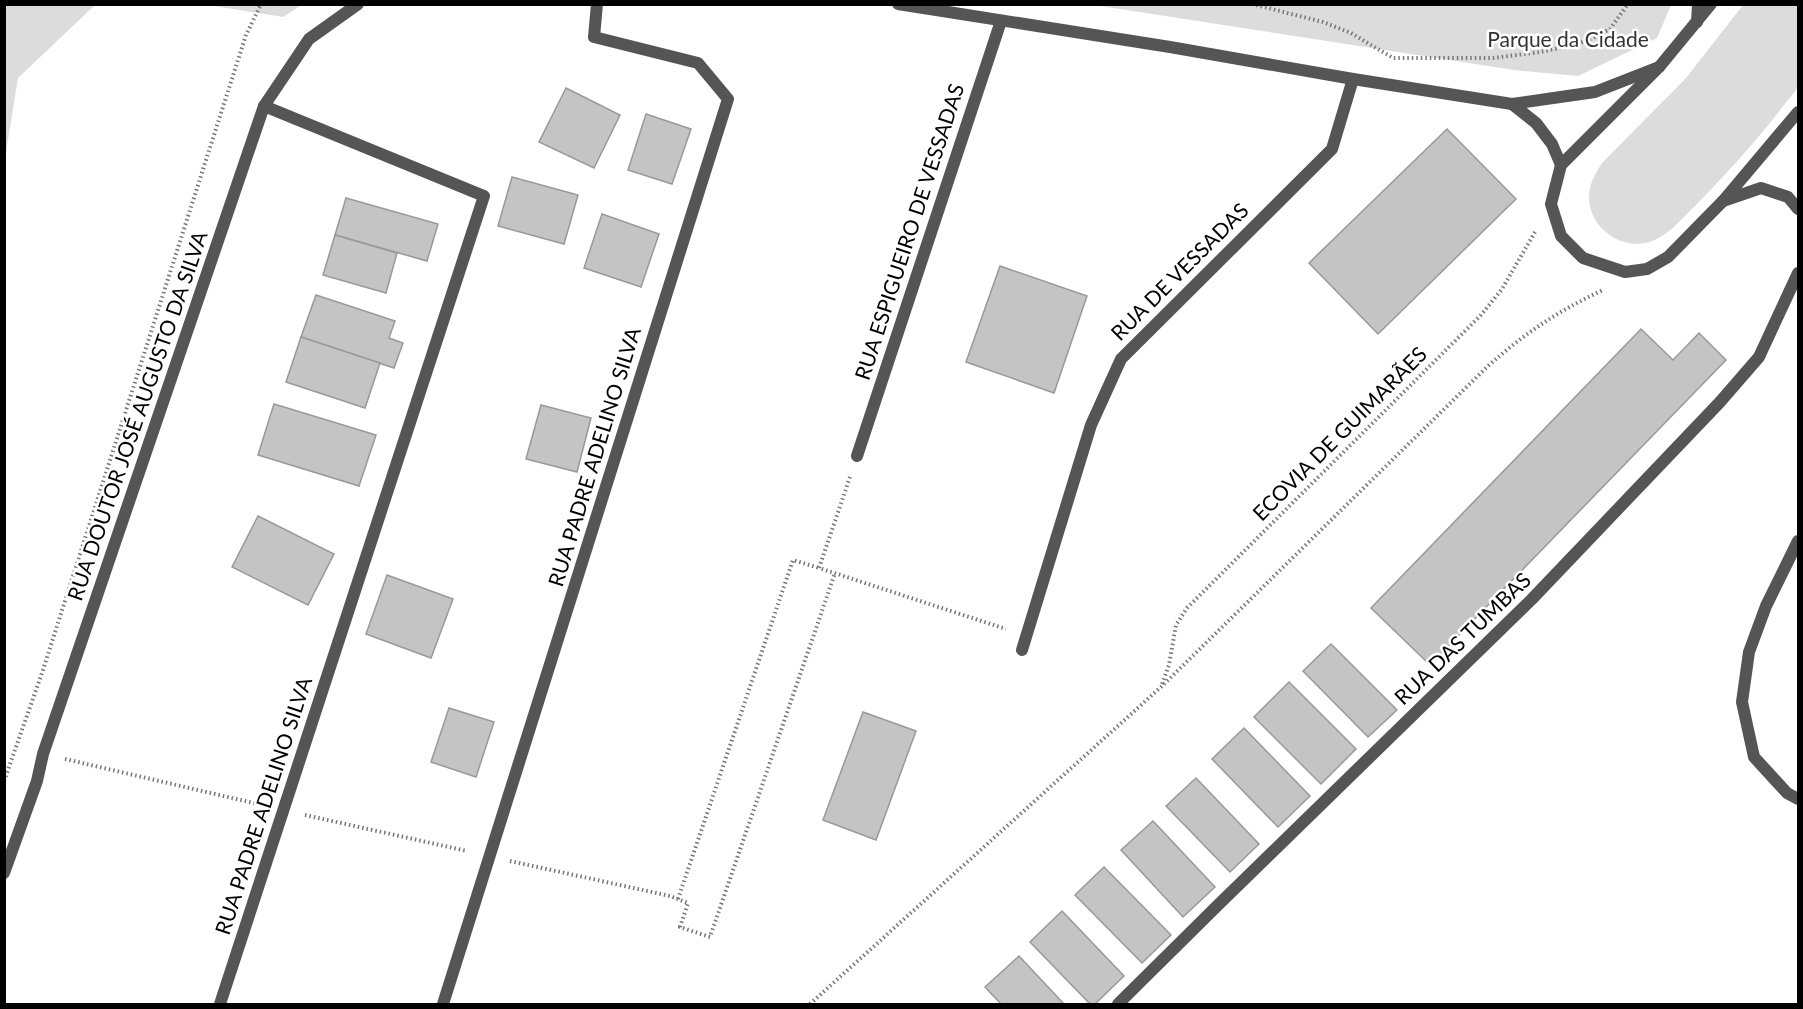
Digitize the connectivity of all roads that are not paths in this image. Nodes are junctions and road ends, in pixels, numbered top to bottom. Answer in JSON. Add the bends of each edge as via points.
{"nodes":[{"id":1,"x":358,"y":4,"type":"edge"},
{"id":2,"x":597,"y":4,"type":"edge"},
{"id":3,"x":898,"y":4,"type":"edge"},
{"id":4,"x":1698,"y":4,"type":"edge"},
{"id":5,"x":1711,"y":4,"type":"edge"},
{"id":6,"x":1001,"y":21,"type":"junction"},
{"id":7,"x":1697,"y":22,"type":"junction"},
{"id":8,"x":1660,"y":66,"type":"junction"},
{"id":9,"x":1353,"y":79,"type":"junction"},
{"id":10,"x":1512,"y":104,"type":"junction"},
{"id":11,"x":264,"y":106,"type":"junction"},
{"id":12,"x":1798,"y":112,"type":"edge"},
{"id":13,"x":1561,"y":165,"type":"junction"},
{"id":14,"x":1723,"y":201,"type":"junction"},
{"id":15,"x":1798,"y":209,"type":"edge"},
{"id":16,"x":1798,"y":273,"type":"edge"},
{"id":17,"x":857,"y":456,"type":"road end"},
{"id":18,"x":1798,"y":541,"type":"edge"},
{"id":19,"x":1022,"y":650,"type":"dead end"},
{"id":20,"x":1798,"y":799,"type":"edge"},
{"id":21,"x":4,"y":873,"type":"edge"},
{"id":22,"x":220,"y":1005,"type":"edge"},
{"id":23,"x":443,"y":1005,"type":"edge"},
{"id":24,"x":1118,"y":1005,"type":"edge"}],
"edges":[{"from":1,"to":11,"type":"street","name":"RUA DOUTOR JOSÉ AUGUSTO DA SILVA","via":[[309,39]]},
{"from":2,"to":23,"type":"street","name":"RUA PADRE ADELINO SILVA","via":[[594,37],[698,63],[728,99]]},
{"from":3,"to":6,"type":"street"},
{"from":4,"to":7,"type":"street"},
{"from":5,"to":7,"type":"street"},
{"from":6,"to":9,"type":"street"},
{"from":6,"to":17,"type":"street","name":"RUA ESPIGUEIRO DE VESSADAS"},
{"from":7,"to":8,"type":"street"},
{"from":8,"to":10,"type":"street","via":[[1595,92]]},
{"from":8,"to":13,"type":"street"},
{"from":9,"to":10,"type":"street"},
{"from":9,"to":19,"type":"street","name":"RUA DE VESSADAS","via":[[1332,149],[1121,359],[1091,425]]},
{"from":10,"to":13,"type":"street","via":[[1536,123],[1552,144]]},
{"from":11,"to":21,"type":"street","name":"RUA DOUTOR JOSÉ AUGUSTO DA SILVA"},
{"from":11,"to":22,"type":"street","name":"RUA PADRE ADELINO SILVA","via":[[484,196]]},
{"from":12,"to":14,"type":"street"},
{"from":13,"to":14,"type":"street","via":[[1551,204],[1561,236],[1583,258],[1625,272],[1647,269],[1668,257]]},
{"from":14,"to":15,"type":"street","via":[[1761,188],[1788,197]]},
{"from":16,"to":24,"type":"street","name":"RUA DAS TUMBAS","via":[[1759,357],[1720,402],[1532,599]]},
{"from":18,"to":20,"type":"street","via":[[1766,606],[1749,652],[1742,702],[1754,757],[1787,793]]}]}
